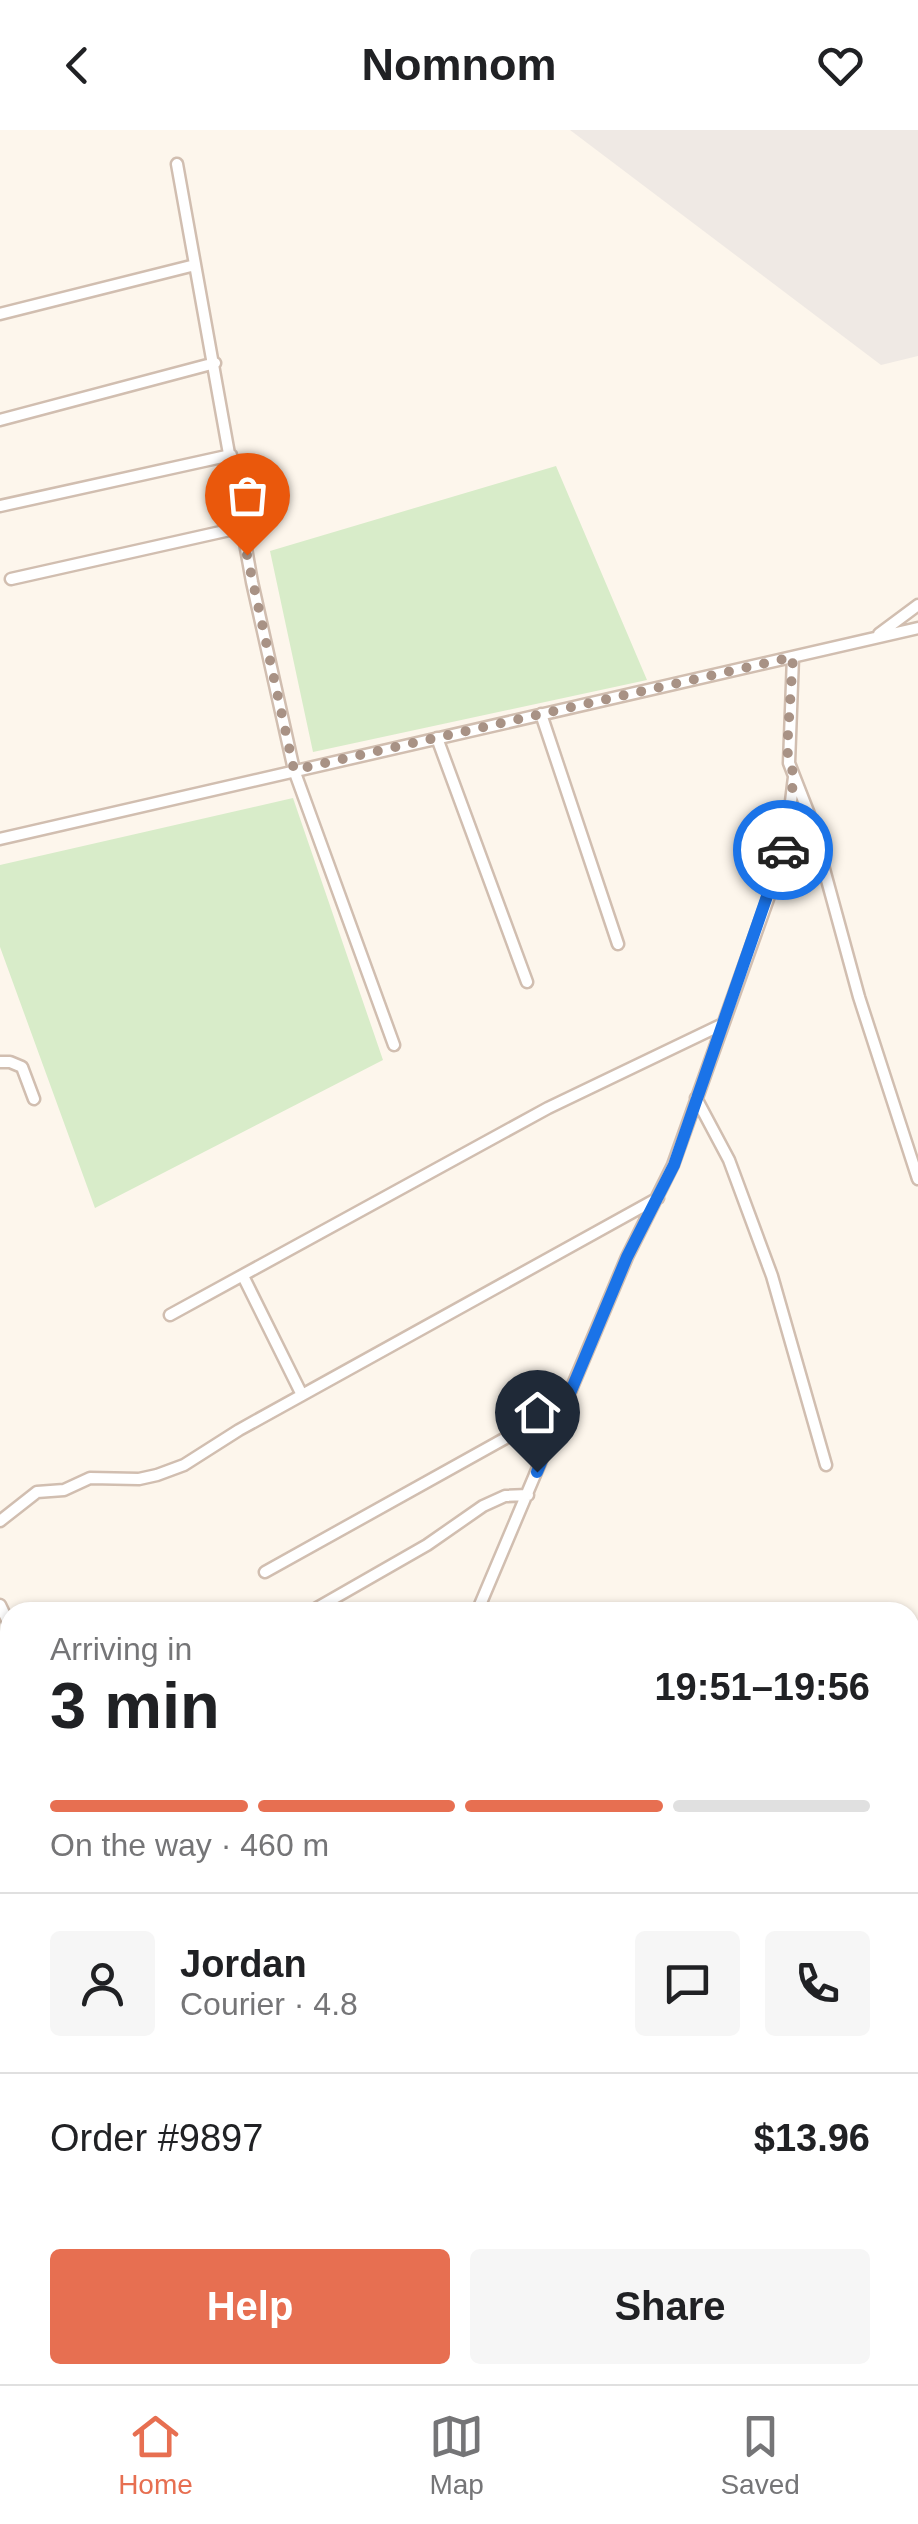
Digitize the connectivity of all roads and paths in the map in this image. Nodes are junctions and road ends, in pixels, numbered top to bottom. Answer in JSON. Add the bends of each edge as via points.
{"nodes":[{"id":1,"x":177,"y":164,"type":"dead end"},
{"id":2,"x":195,"y":265,"type":"junction"},
{"id":3,"x":0,"y":314,"type":"edge"},
{"id":4,"x":215,"y":363,"type":"junction"},
{"id":5,"x":0,"y":420,"type":"edge"},
{"id":6,"x":230,"y":455,"type":"junction"},
{"id":7,"x":0,"y":506,"type":"edge"},
{"id":8,"x":243,"y":527,"type":"junction"},
{"id":9,"x":11,"y":579,"type":"dead end"},
{"id":10,"x":918,"y":605,"type":"edge"},
{"id":11,"x":918,"y":628,"type":"edge"},
{"id":12,"x":874,"y":638,"type":"junction"},
{"id":13,"x":793,"y":657,"type":"junction"},
{"id":14,"x":542,"y":714,"type":"junction"},
{"id":15,"x":437,"y":738,"type":"junction"},
{"id":16,"x":294,"y":770,"type":"junction"},
{"id":17,"x":794,"y":777,"type":"junction"},
{"id":18,"x":0,"y":839,"type":"edge"},
{"id":19,"x":618,"y":944,"type":"dead end"},
{"id":20,"x":527,"y":982,"type":"dead end"},
{"id":21,"x":723,"y":1024,"type":"junction"},
{"id":22,"x":394,"y":1046,"type":"dead end"},
{"id":23,"x":0,"y":1062,"type":"edge"},
{"id":24,"x":696,"y":1098,"type":"junction"},
{"id":25,"x":34,"y":1100,"type":"dead end"},
{"id":26,"x":918,"y":1179,"type":"edge"},
{"id":27,"x":658,"y":1197,"type":"junction"},
{"id":28,"x":243,"y":1276,"type":"junction"},
{"id":29,"x":170,"y":1314,"type":"dead end"},
{"id":30,"x":302,"y":1395,"type":"junction"},
{"id":31,"x":565,"y":1405,"type":"junction"},
{"id":32,"x":826,"y":1464,"type":"dead end"},
{"id":33,"x":528,"y":1495,"type":"junction"},
{"id":34,"x":0,"y":1521,"type":"edge"},
{"id":35,"x":265,"y":1572,"type":"dead end"},
{"id":36,"x":327,"y":1602,"type":"edge"},
{"id":37,"x":481,"y":1602,"type":"edge"}],
"edges":[{"from":1,"to":2,"type":"street"},
{"from":2,"to":3,"type":"street"},
{"from":2,"to":4,"type":"street"},
{"from":4,"to":5,"type":"street"},
{"from":4,"to":6,"type":"street"},
{"from":6,"to":7,"type":"street"},
{"from":6,"to":8,"type":"street"},
{"from":8,"to":9,"type":"street"},
{"from":8,"to":16,"type":"street"},
{"from":10,"to":12,"type":"street"},
{"from":11,"to":12,"type":"street"},
{"from":12,"to":13,"type":"street"},
{"from":13,"to":14,"type":"street"},
{"from":13,"to":17,"type":"street","via":[[787,750]]},
{"from":14,"to":15,"type":"street"},
{"from":14,"to":19,"type":"street"},
{"from":15,"to":16,"type":"street"},
{"from":15,"to":20,"type":"street"},
{"from":16,"to":18,"type":"street"},
{"from":16,"to":22,"type":"street"},
{"from":17,"to":21,"type":"street","via":[[773,885]]},
{"from":17,"to":26,"type":"street"},
{"from":21,"to":24,"type":"street"},
{"from":21,"to":28,"type":"street","via":[[548,1108]]},
{"from":23,"to":25,"type":"street","via":[[22,1067]]},
{"from":24,"to":27,"type":"street"},
{"from":24,"to":32,"type":"street","via":[[729,1160],[772,1276]]},
{"from":27,"to":30,"type":"street"},
{"from":27,"to":31,"type":"street"},
{"from":28,"to":29,"type":"street"},
{"from":28,"to":30,"type":"street"},
{"from":30,"to":34,"type":"street","via":[[184,1466],[158,1476],[90,1478],[37,1492]]},
{"from":31,"to":33,"type":"street"},
{"from":31,"to":35,"type":"street"},
{"from":33,"to":36,"type":"street","via":[[483,1506]]},
{"from":33,"to":37,"type":"street"}]}
